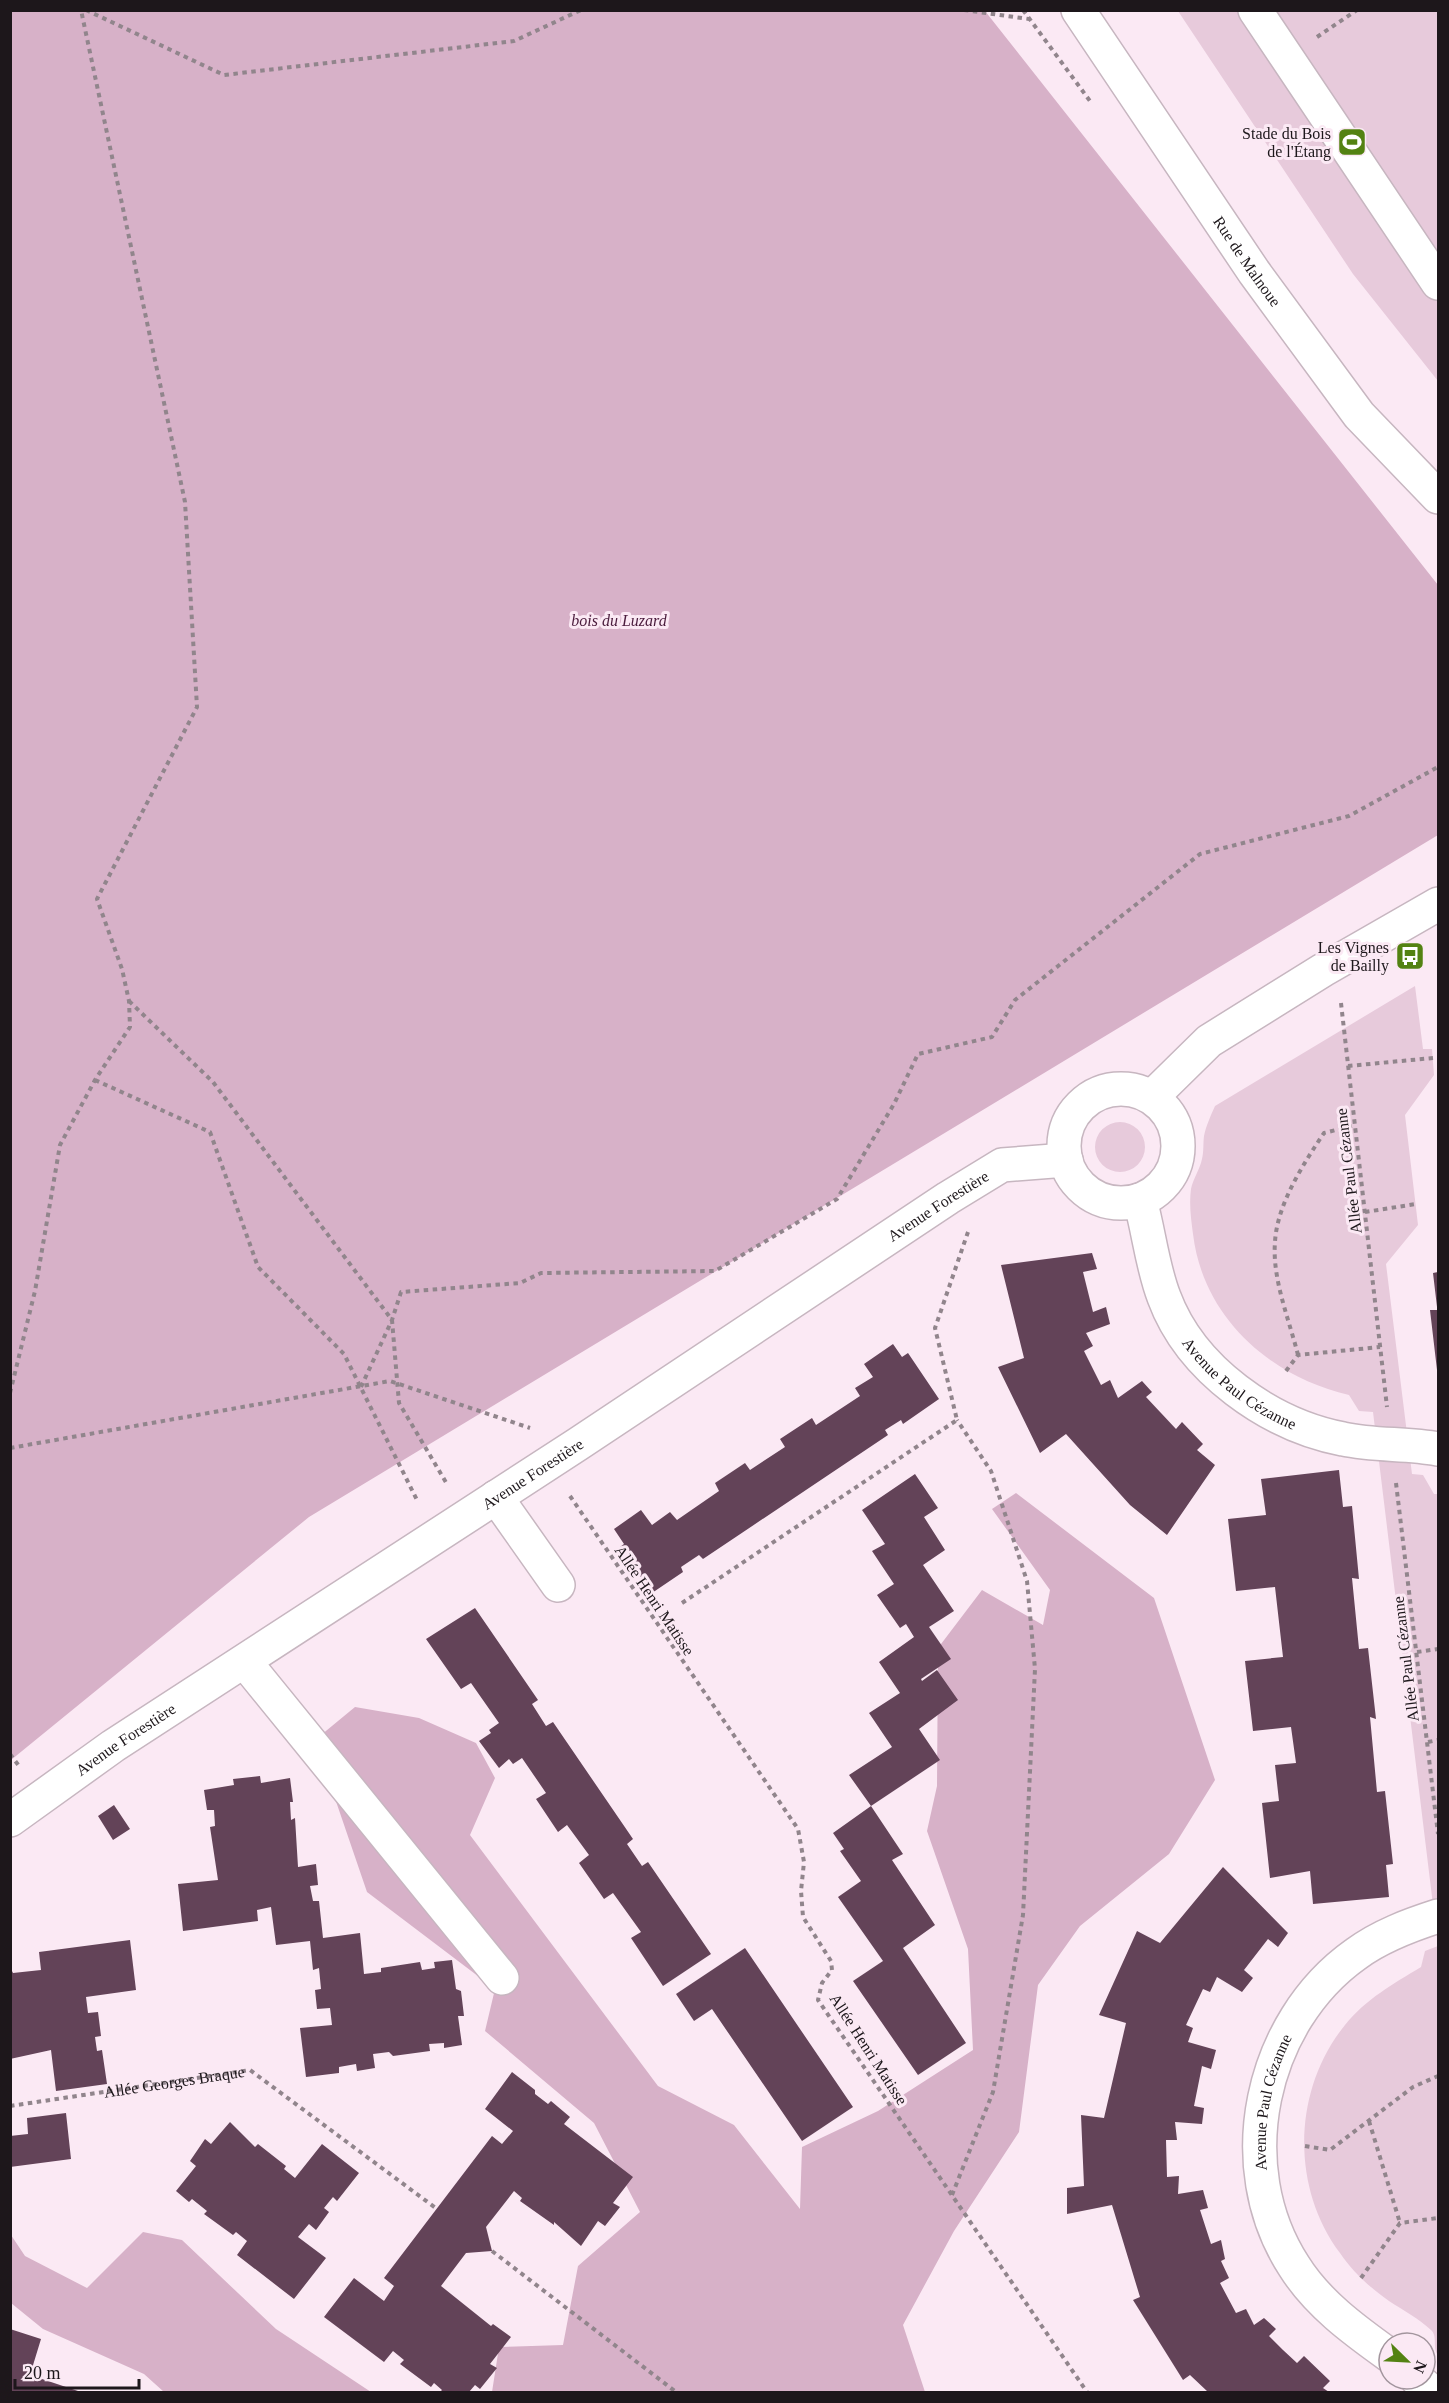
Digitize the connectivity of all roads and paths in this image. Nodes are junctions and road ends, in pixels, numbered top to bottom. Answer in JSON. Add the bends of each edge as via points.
{"nodes":[{"id":1,"x":81,"y":10,"type":"edge"},
{"id":2,"x":86,"y":10,"type":"edge"},
{"id":3,"x":580,"y":10,"type":"edge"},
{"id":4,"x":964,"y":10,"type":"edge"},
{"id":5,"x":1078,"y":10,"type":"edge"},
{"id":6,"x":1255,"y":10,"type":"edge"},
{"id":7,"x":1357,"y":10,"type":"edge"},
{"id":8,"x":1029,"y":19,"type":"dead end"},
{"id":9,"x":1287,"y":58,"type":"junction"},
{"id":10,"x":1438,"y":283,"type":"edge"},
{"id":11,"x":1438,"y":496,"type":"edge"},
{"id":12,"x":1438,"y":767,"type":"edge"},
{"id":13,"x":1438,"y":904,"type":"edge"},
{"id":14,"x":129,"y":1001,"type":"junction"},
{"id":15,"x":1344,"y":1027,"type":"dead end"},
{"id":16,"x":1433,"y":1058,"type":"dead end"},
{"id":17,"x":1348,"y":1066,"type":"junction"},
{"id":18,"x":95,"y":1080,"type":"junction"},
{"id":19,"x":1152,"y":1097,"type":"junction"},
{"id":20,"x":1355,"y":1125,"type":"junction"},
{"id":21,"x":1066,"y":1160,"type":"junction"},
{"id":22,"x":948,"y":1198,"type":"junction"},
{"id":23,"x":1140,"y":1200,"type":"junction"},
{"id":24,"x":1416,"y":1204,"type":"dead end"},
{"id":25,"x":1365,"y":1212,"type":"junction"},
{"id":26,"x":392,"y":1320,"type":"junction"},
{"id":27,"x":1298,"y":1355,"type":"junction"},
{"id":28,"x":1286,"y":1371,"type":"dead end"},
{"id":29,"x":397,"y":1384,"type":"junction"},
{"id":30,"x":360,"y":1386,"type":"junction"},
{"id":31,"x":10,"y":1393,"type":"edge"},
{"id":32,"x":957,"y":1420,"type":"junction"},
{"id":33,"x":578,"y":1444,"type":"junction"},
{"id":34,"x":10,"y":1448,"type":"edge"},
{"id":35,"x":1438,"y":1449,"type":"edge"},
{"id":36,"x":547,"y":1463,"type":"junction"},
{"id":37,"x":1396,"y":1482,"type":"dead end"},
{"id":38,"x":496,"y":1497,"type":"junction"},
{"id":39,"x":466,"y":1516,"type":"junction"},
{"id":40,"x":435,"y":1537,"type":"junction"},
{"id":41,"x":558,"y":1585,"type":"dead end"},
{"id":42,"x":682,"y":1603,"type":"dead end"},
{"id":43,"x":1438,"y":1649,"type":"edge"},
{"id":44,"x":1417,"y":1652,"type":"junction"},
{"id":45,"x":245,"y":1662,"type":"junction"},
{"id":46,"x":1438,"y":1740,"type":"edge"},
{"id":47,"x":1427,"y":1742,"type":"junction"},
{"id":48,"x":10,"y":1820,"type":"edge"},
{"id":49,"x":1438,"y":1834,"type":"edge"},
{"id":50,"x":1438,"y":1916,"type":"edge"},
{"id":51,"x":502,"y":1978,"type":"dead end"},
{"id":52,"x":1438,"y":2076,"type":"edge"},
{"id":53,"x":10,"y":2106,"type":"edge"},
{"id":54,"x":1369,"y":2121,"type":"junction"},
{"id":55,"x":1305,"y":2145,"type":"dead end"},
{"id":56,"x":952,"y":2195,"type":"junction"},
{"id":57,"x":437,"y":2210,"type":"dead end"},
{"id":58,"x":1438,"y":2218,"type":"edge"},
{"id":59,"x":1400,"y":2223,"type":"junction"},
{"id":60,"x":492,"y":2252,"type":"dead end"},
{"id":61,"x":1361,"y":2278,"type":"dead end"},
{"id":62,"x":1377,"y":2345,"type":"edge"},
{"id":63,"x":676,"y":2392,"type":"edge"},
{"id":64,"x":1087,"y":2392,"type":"edge"}],
"edges":[{"from":1,"to":14,"type":"path","via":[[184,502],[197,707],[97,899]]},
{"from":2,"to":3,"type":"path","via":[[224,75],[514,41]]},
{"from":4,"to":8,"type":"path"},
{"from":5,"to":11,"type":"street","name":"Rue de Malnoue","via":[[1254,272],[1352,405]]},
{"from":6,"to":9,"type":"street"},
{"from":7,"to":9,"type":"path"},
{"from":9,"to":10,"type":"street"},
{"from":12,"to":26,"type":"path","via":[[1348,816],[1200,854],[1016,1000],[992,1036],[918,1054],[894,1104],[837,1199],[715,1271],[541,1272],[520,1283],[401,1292]]},
{"from":13,"to":19,"type":"street","via":[[1209,1041]]},
{"from":14,"to":18,"type":"path","via":[[130,1027]]},
{"from":14,"to":26,"type":"path","via":[[213,1082]]},
{"from":15,"to":17,"type":"path","name":"Allée Paul Cézanne"},
{"from":16,"to":17,"type":"path"},
{"from":17,"to":20,"type":"path","name":"Allée Paul Cézanne"},
{"from":18,"to":30,"type":"path","via":[[210,1132],[258,1267],[344,1354]]},
{"from":18,"to":31,"type":"path","via":[[60,1145],[36,1291]]},
{"from":19,"to":21,"type":"street","via":[[1134,1090],[1096,1094],[1069,1121],[1064,1140]]},
{"from":19,"to":23,"type":"street","via":[[1166,1109],[1175,1125],[1177,1161],[1156,1191]]},
{"from":20,"to":25,"type":"path","name":"Allée Paul Cézanne"},
{"from":20,"to":27,"type":"path","via":[[1324,1133],[1298,1174],[1275,1241],[1278,1282]]},
{"from":21,"to":22,"type":"street","name":"Avenue Forestière","via":[[1002,1165]]},
{"from":21,"to":23,"type":"street","via":[[1073,1177],[1102,1200]]},
{"from":22,"to":32,"type":"path","via":[[968,1230],[934,1328]]},
{"from":22,"to":33,"type":"street","name":"Avenue Forestière"},
{"from":23,"to":35,"type":"street","name":"Avenue Paul Cézanne","via":[[1164,1298],[1182,1332],[1237,1392],[1272,1416],[1304,1430],[1344,1440]]},
{"from":24,"to":25,"type":"path"},
{"from":25,"to":27,"type":"path","name":"Allée Paul Cézanne","via":[[1380,1347]]},
{"from":26,"to":29,"type":"path"},
{"from":26,"to":30,"type":"path"},
{"from":27,"to":28,"type":"path"},
{"from":29,"to":30,"type":"path","via":[[390,1381]]},
{"from":29,"to":33,"type":"path"},
{"from":29,"to":39,"type":"path","via":[[399,1403]]},
{"from":30,"to":34,"type":"path"},
{"from":30,"to":40,"type":"path"},
{"from":32,"to":42,"type":"path","name":"Allée Henri Matisse"},
{"from":32,"to":56,"type":"path","via":[[991,1472],[1027,1581],[1035,1669],[1023,1915],[993,2092]]},
{"from":33,"to":36,"type":"street","name":"Avenue Forestière"},
{"from":36,"to":38,"type":"street","name":"Avenue Forestière"},
{"from":36,"to":56,"type":"path","name":"Allée Henri Matisse","via":[[798,1829],[804,1862],[803,1917],[831,1961],[832,1970],[822,1983],[818,2000]]},
{"from":37,"to":44,"type":"path","name":"Allée Paul Cézanne"},
{"from":38,"to":39,"type":"street","name":"Avenue Forestière"},
{"from":38,"to":41,"type":"street"},
{"from":39,"to":40,"type":"street","name":"Avenue Forestière"},
{"from":40,"to":45,"type":"street","name":"Avenue Forestière"},
{"from":43,"to":44,"type":"path"},
{"from":44,"to":47,"type":"path","name":"Allée Paul Cézanne"},
{"from":45,"to":48,"type":"street","name":"Avenue Forestière","via":[[113,1746]]},
{"from":45,"to":51,"type":"street"},
{"from":46,"to":47,"type":"path"},
{"from":47,"to":49,"type":"path","name":"Allée Paul Cézanne"},
{"from":50,"to":62,"type":"street","name":"Avenue Paul Cézanne","via":[[1387,1936],[1334,1971],[1287,2034],[1273,2063],[1260,2125],[1263,2182],[1270,2217],[1293,2266],[1322,2301]]},
{"from":52,"to":54,"type":"path","via":[[1413,2087]]},
{"from":53,"to":57,"type":"path","name":"Allée Georges Braque","via":[[250,2070]]},
{"from":54,"to":55,"type":"path","via":[[1330,2150]]},
{"from":54,"to":59,"type":"path"},
{"from":56,"to":64,"type":"path","name":"Allée Henri Matisse"},
{"from":58,"to":59,"type":"path"},
{"from":59,"to":61,"type":"path"},
{"from":60,"to":63,"type":"path"}]}
